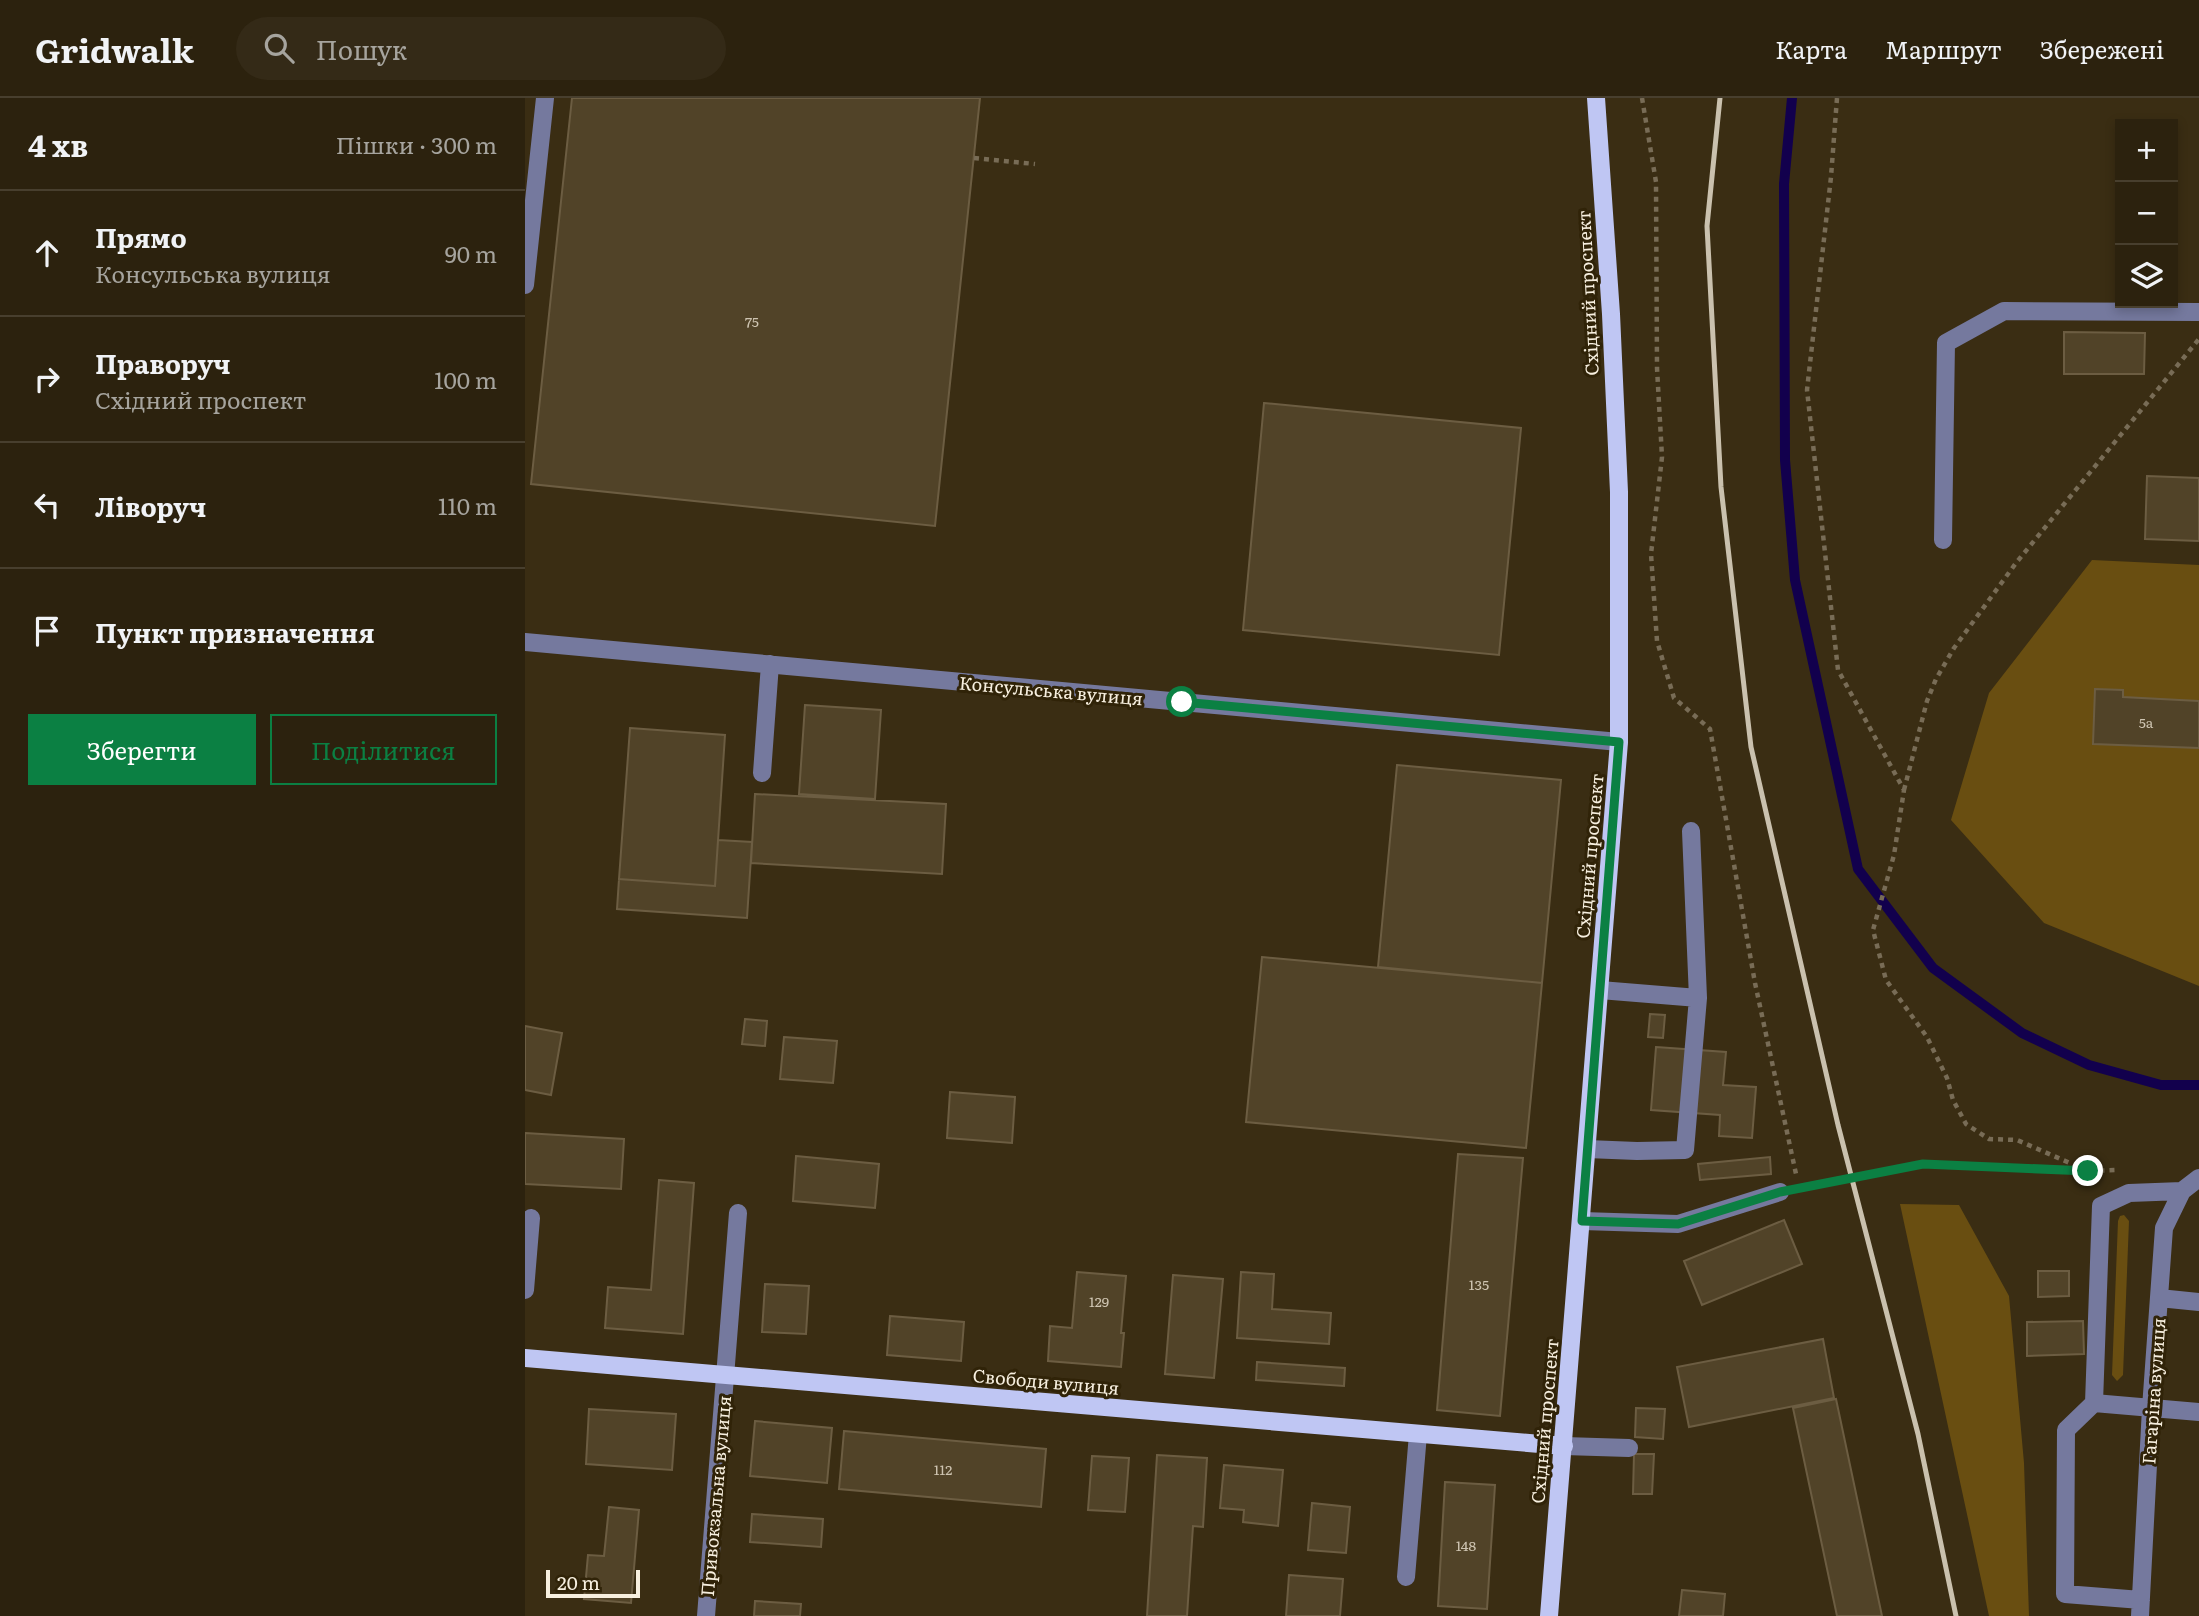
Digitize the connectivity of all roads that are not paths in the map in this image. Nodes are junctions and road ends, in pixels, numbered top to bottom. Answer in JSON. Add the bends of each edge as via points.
{"nodes":[{"id":1,"x":545,"y":98,"type":"edge"},
{"id":2,"x":1596,"y":98,"type":"edge"},
{"id":3,"x":525,"y":285,"type":"edge"},
{"id":4,"x":2199,"y":312,"type":"edge"},
{"id":5,"x":1943,"y":541,"type":"dead end"},
{"id":6,"x":525,"y":642,"type":"edge"},
{"id":7,"x":770,"y":664,"type":"junction"},
{"id":8,"x":1619,"y":742,"type":"junction"},
{"id":9,"x":762,"y":773,"type":"dead end"},
{"id":10,"x":1692,"y":831,"type":"dead end"},
{"id":11,"x":1600,"y":990,"type":"junction"},
{"id":12,"x":1698,"y":998,"type":"junction"},
{"id":13,"x":1587,"y":1149,"type":"junction"},
{"id":14,"x":2199,"y":1178,"type":"edge"},
{"id":15,"x":2182,"y":1191,"type":"junction"},
{"id":16,"x":1780,"y":1192,"type":"road end"},
{"id":17,"x":738,"y":1213,"type":"dead end"},
{"id":18,"x":531,"y":1217,"type":"dead end"},
{"id":19,"x":1582,"y":1221,"type":"junction"},
{"id":20,"x":525,"y":1290,"type":"edge"},
{"id":21,"x":2159,"y":1298,"type":"junction"},
{"id":22,"x":2199,"y":1302,"type":"edge"},
{"id":23,"x":525,"y":1358,"type":"edge"},
{"id":24,"x":725,"y":1375,"type":"junction"},
{"id":25,"x":2094,"y":1403,"type":"junction"},
{"id":26,"x":2151,"y":1408,"type":"junction"},
{"id":27,"x":2199,"y":1412,"type":"edge"},
{"id":28,"x":1418,"y":1434,"type":"junction"},
{"id":29,"x":1564,"y":1446,"type":"junction"},
{"id":30,"x":1629,"y":1448,"type":"dead end"},
{"id":31,"x":1406,"y":1577,"type":"dead end"},
{"id":32,"x":2140,"y":1608,"type":"edge"},
{"id":33,"x":706,"y":1616,"type":"edge"},
{"id":34,"x":1549,"y":1616,"type":"edge"}],
"edges":[{"from":1,"to":3,"type":"street"},
{"from":2,"to":8,"type":"main road","name":"Східний проспект","via":[[1619,492]]},
{"from":4,"to":5,"type":"street","via":[[2004,311],[1947,343]]},
{"from":6,"to":7,"type":"street","name":"Консульська вулиця"},
{"from":7,"to":8,"type":"street","name":"Консульська вулиця"},
{"from":7,"to":9,"type":"street"},
{"from":8,"to":11,"type":"main road","name":"Східний проспект"},
{"from":10,"to":12,"type":"street"},
{"from":11,"to":12,"type":"street"},
{"from":11,"to":13,"type":"main road","name":"Східний проспект"},
{"from":12,"to":13,"type":"street","via":[[1685,1150]]},
{"from":13,"to":19,"type":"main road","name":"Східний проспект"},
{"from":14,"to":15,"type":"street","name":"Гагаріна вулиця"},
{"from":15,"to":21,"type":"street","name":"Гагаріна вулиця","via":[[2164,1228]]},
{"from":15,"to":25,"type":"street","via":[[2129,1193],[2101,1206]]},
{"from":16,"to":19,"type":"street","via":[[1678,1224]]},
{"from":17,"to":24,"type":"street","name":"Привокзальна вулиця"},
{"from":18,"to":20,"type":"street"},
{"from":19,"to":29,"type":"main road","name":"Східний проспект"},
{"from":21,"to":22,"type":"street"},
{"from":21,"to":26,"type":"street","name":"Гагаріна вулиця"},
{"from":23,"to":24,"type":"main road","name":"Свободи вулиця"},
{"from":24,"to":28,"type":"main road","name":"Свободи вулиця"},
{"from":24,"to":33,"type":"street","name":"Привокзальна вулиця"},
{"from":25,"to":26,"type":"street"},
{"from":25,"to":32,"type":"street","via":[[2066,1430],[2065,1594]]},
{"from":26,"to":27,"type":"street"},
{"from":26,"to":32,"type":"street","name":"Гагаріна вулиця"},
{"from":28,"to":29,"type":"main road","name":"Свободи вулиця"},
{"from":28,"to":31,"type":"street"},
{"from":29,"to":30,"type":"street"},
{"from":29,"to":34,"type":"main road","name":"Східний проспект"}]}
